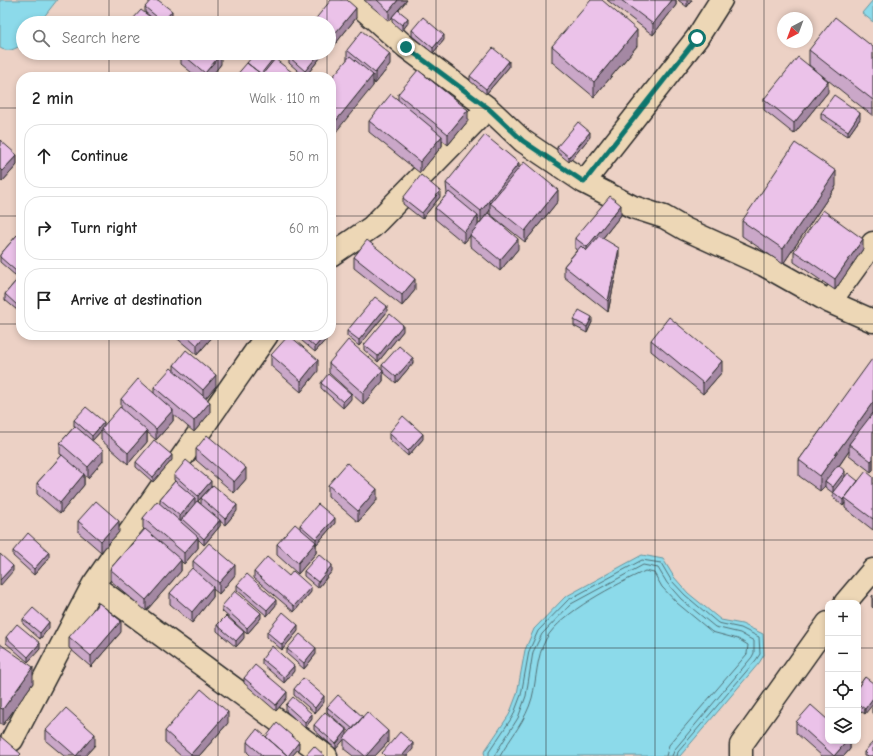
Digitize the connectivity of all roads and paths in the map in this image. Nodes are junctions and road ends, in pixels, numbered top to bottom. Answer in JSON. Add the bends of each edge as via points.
{"nodes":[{"id":1,"x":353,"y":0,"type":"edge"},
{"id":2,"x":721,"y":0,"type":"edge"},
{"id":3,"x":488,"y":108,"type":"junction"},
{"id":4,"x":584,"y":182,"type":"junction"},
{"id":5,"x":873,"y":243,"type":"edge"},
{"id":6,"x":336,"y":251,"type":"edge"},
{"id":7,"x":830,"y":302,"type":"junction"},
{"id":8,"x":873,"y":321,"type":"edge"},
{"id":9,"x":264,"y":340,"type":"edge"},
{"id":10,"x":873,"y":570,"type":"edge"},
{"id":11,"x":93,"y":585,"type":"junction"},
{"id":12,"x":848,"y":600,"type":"edge"},
{"id":13,"x":825,"y":627,"type":"edge"},
{"id":14,"x":12,"y":740,"type":"dead end"},
{"id":15,"x":326,"y":756,"type":"edge"},
{"id":16,"x":741,"y":756,"type":"edge"}],
"edges":[{"from":1,"to":3,"type":"street","via":[[406,47]]},
{"from":2,"to":4,"type":"street","via":[[697,38]]},
{"from":3,"to":4,"type":"street","via":[[523,141]]},
{"from":3,"to":6,"type":"street","via":[[372,226]]},
{"from":4,"to":7,"type":"street","via":[[633,207],[664,217],[764,265]]},
{"from":5,"to":7,"type":"street"},
{"from":7,"to":8,"type":"street"},
{"from":9,"to":11,"type":"street"},
{"from":10,"to":12,"type":"street"},
{"from":11,"to":14,"type":"street"},
{"from":11,"to":15,"type":"street"},
{"from":13,"to":16,"type":"street","via":[[741,745]]}]}
